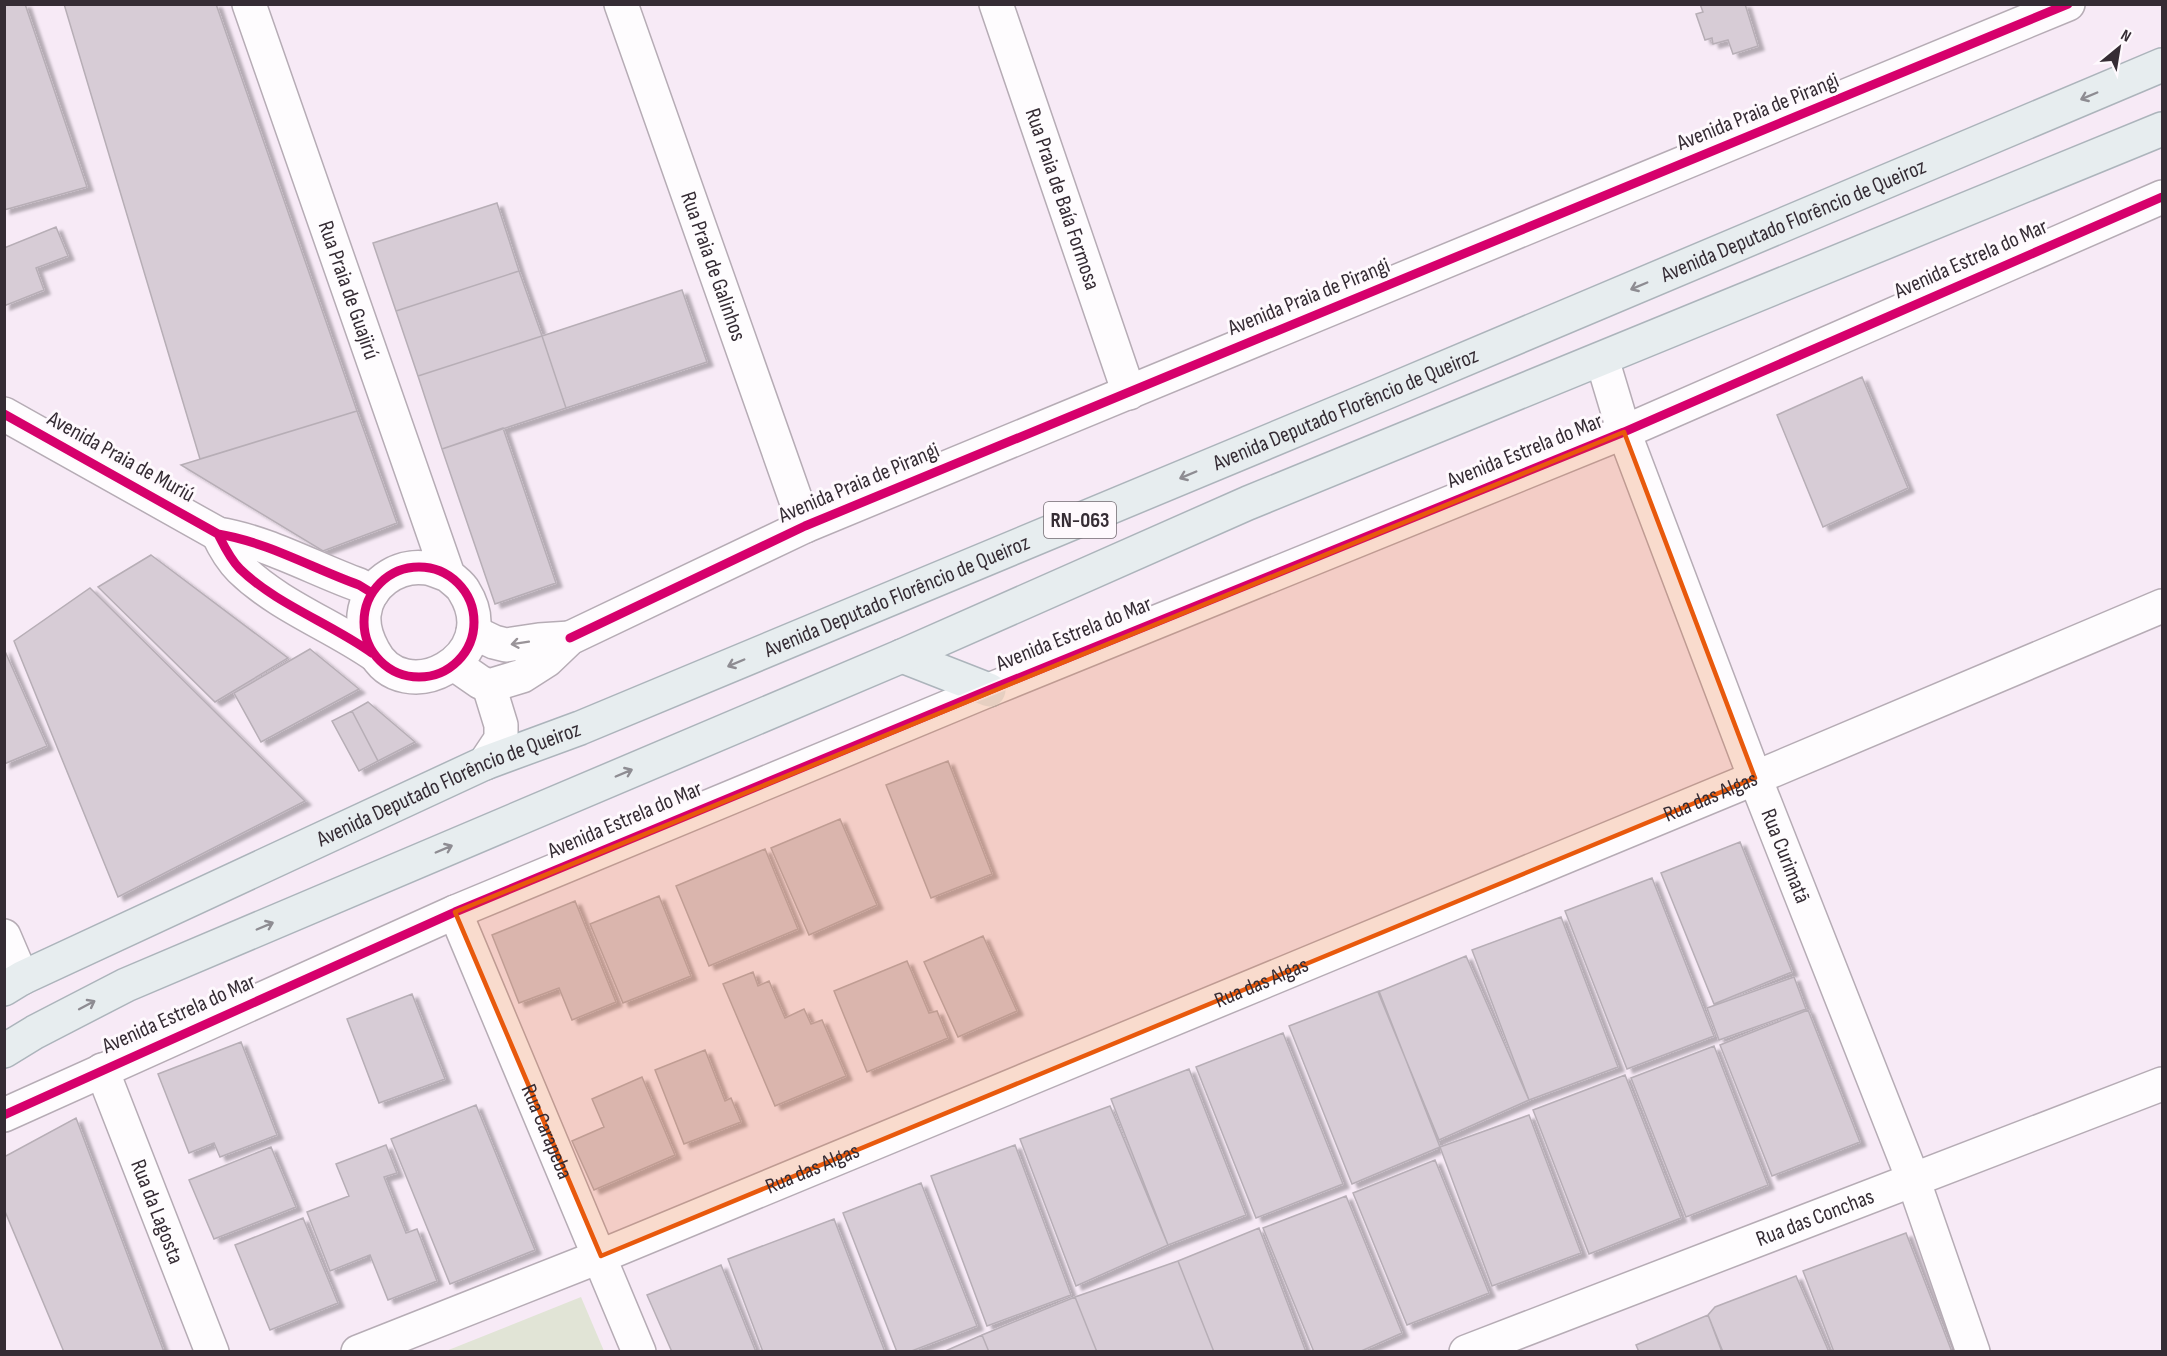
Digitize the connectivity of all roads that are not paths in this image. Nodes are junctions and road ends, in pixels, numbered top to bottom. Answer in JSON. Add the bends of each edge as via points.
{"nodes":[{"id":1,"x":249,"y":4,"type":"edge"},
{"id":2,"x":621,"y":4,"type":"edge"},
{"id":3,"x":996,"y":4,"type":"edge"},
{"id":4,"x":2068,"y":4,"type":"edge"},
{"id":5,"x":2163,"y":65,"type":"edge"},
{"id":6,"x":2163,"y":129,"type":"edge"},
{"id":7,"x":2163,"y":197,"type":"edge"},
{"id":8,"x":1602,"y":358,"type":"junction"},
{"id":9,"x":1129,"y":393,"type":"junction"},
{"id":10,"x":4,"y":414,"type":"edge"},
{"id":11,"x":1624,"y":432,"type":"junction"},
{"id":12,"x":805,"y":526,"type":"junction"},
{"id":13,"x":218,"y":534,"type":"junction"},
{"id":14,"x":448,"y":575,"type":"junction"},
{"id":15,"x":372,"y":593,"type":"junction"},
{"id":16,"x":2163,"y":606,"type":"edge"},
{"id":17,"x":473,"y":632,"type":"junction"},
{"id":18,"x":570,"y":638,"type":"junction"},
{"id":19,"x":375,"y":655,"type":"junction"},
{"id":20,"x":902,"y":656,"type":"junction"},
{"id":21,"x":454,"y":664,"type":"junction"},
{"id":22,"x":489,"y":686,"type":"junction"},
{"id":23,"x":988,"y":690,"type":"junction"},
{"id":24,"x":485,"y":763,"type":"junction"},
{"id":25,"x":1755,"y":778,"type":"junction"},
{"id":26,"x":455,"y":912,"type":"junction"},
{"id":27,"x":4,"y":936,"type":"edge"},
{"id":28,"x":13,"y":984,"type":"edge"},
{"id":29,"x":4,"y":1051,"type":"edge"},
{"id":30,"x":102,"y":1070,"type":"junction"},
{"id":31,"x":2163,"y":1084,"type":"edge"},
{"id":32,"x":4,"y":1115,"type":"edge"},
{"id":33,"x":1913,"y":1179,"type":"junction"},
{"id":34,"x":601,"y":1256,"type":"junction"},
{"id":35,"x":212,"y":1352,"type":"edge"},
{"id":36,"x":358,"y":1352,"type":"edge"},
{"id":37,"x":639,"y":1352,"type":"edge"},
{"id":38,"x":1467,"y":1352,"type":"edge"},
{"id":39,"x":1973,"y":1352,"type":"edge"}],
"edges":[{"from":1,"to":14,"type":"street","name":"Rua Praia de Guajirú"},
{"from":2,"to":12,"type":"street","name":"Rua Praia de Galinhos"},
{"from":3,"to":9,"type":"street","name":"Rua Praia de Baía Formosa"},
{"from":4,"to":9,"type":"street","name":"Avenida Praia de Pirangi"},
{"from":5,"to":24,"type":"main road","name":"Avenida Deputado Florêncio de Queiroz","number":"RN-063","one_way":true,"via":[[602,719]]},
{"from":6,"to":8,"type":"main road","number":"RN-063"},
{"from":7,"to":11,"type":"street","name":"Avenida Estrela do Mar"},
{"from":8,"to":11,"type":"street","name":"Rua Curimatã"},
{"from":8,"to":20,"type":"main road","number":"RN-063","via":[[1248,503]]},
{"from":9,"to":12,"type":"street","name":"Avenida Praia de Pirangi"},
{"from":10,"to":13,"type":"street","name":"Avenida Praia de Muriú"},
{"from":11,"to":23,"type":"street","name":"Avenida Estrela do Mar"},
{"from":11,"to":25,"type":"street","name":"Rua Curimatã"},
{"from":12,"to":18,"type":"street","name":"Avenida Praia de Pirangi"},
{"from":13,"to":15,"type":"street","name":"Avenida Praia de Muriú","via":[[262,545]]},
{"from":13,"to":19,"type":"street","via":[[240,569],[264,588]]},
{"from":14,"to":15,"type":"street","via":[[428,568],[406,568],[386,577]]},
{"from":14,"to":17,"type":"street","via":[[464,590],[473,610]]},
{"from":15,"to":19,"type":"street","via":[[364,614],[365,636]]},
{"from":16,"to":25,"type":"street","name":"Rua das Algas"},
{"from":18,"to":17,"type":"street","name":"Avenida Praia de Pirangi","one_way":true,"via":[[506,645]]},
{"from":17,"to":21,"type":"street","via":[[466,650]]},
{"from":18,"to":22,"type":"street","name":"Avenida Praia de Pirangi","via":[[522,676]]},
{"from":19,"to":21,"type":"street","via":[[388,668],[421,677]]},
{"from":20,"to":23,"type":"main road"},
{"from":29,"to":20,"type":"main road","number":"RN-063","one_way":true,"via":[[126,985]]},
{"from":21,"to":22,"type":"street"},
{"from":22,"to":24,"type":"street","via":[[501,725],[501,739]]},
{"from":23,"to":26,"type":"street","name":"Avenida Estrela do Mar"},
{"from":24,"to":28,"type":"main road","name":"Avenida Deputado Florêncio de Queiroz","number":"RN-063"},
{"from":25,"to":33,"type":"street","name":"Rua Curimatã"},
{"from":25,"to":34,"type":"street","name":"Rua das Algas"},
{"from":26,"to":30,"type":"street","name":"Avenida Estrela do Mar"},
{"from":26,"to":34,"type":"street","name":"Rua Carapeba"},
{"from":27,"to":28,"type":"street"},
{"from":30,"to":32,"type":"street","name":"Avenida Estrela do Mar"},
{"from":30,"to":35,"type":"street","name":"Rua da Lagosta"},
{"from":31,"to":33,"type":"street","name":"Rua das Conchas"},
{"from":33,"to":38,"type":"street","name":"Rua das Conchas"},
{"from":33,"to":39,"type":"street","name":"Rua Curimatã"},
{"from":34,"to":36,"type":"street","name":"Rua das Algas"},
{"from":34,"to":37,"type":"street","name":"Rua Carapeba"}]}
